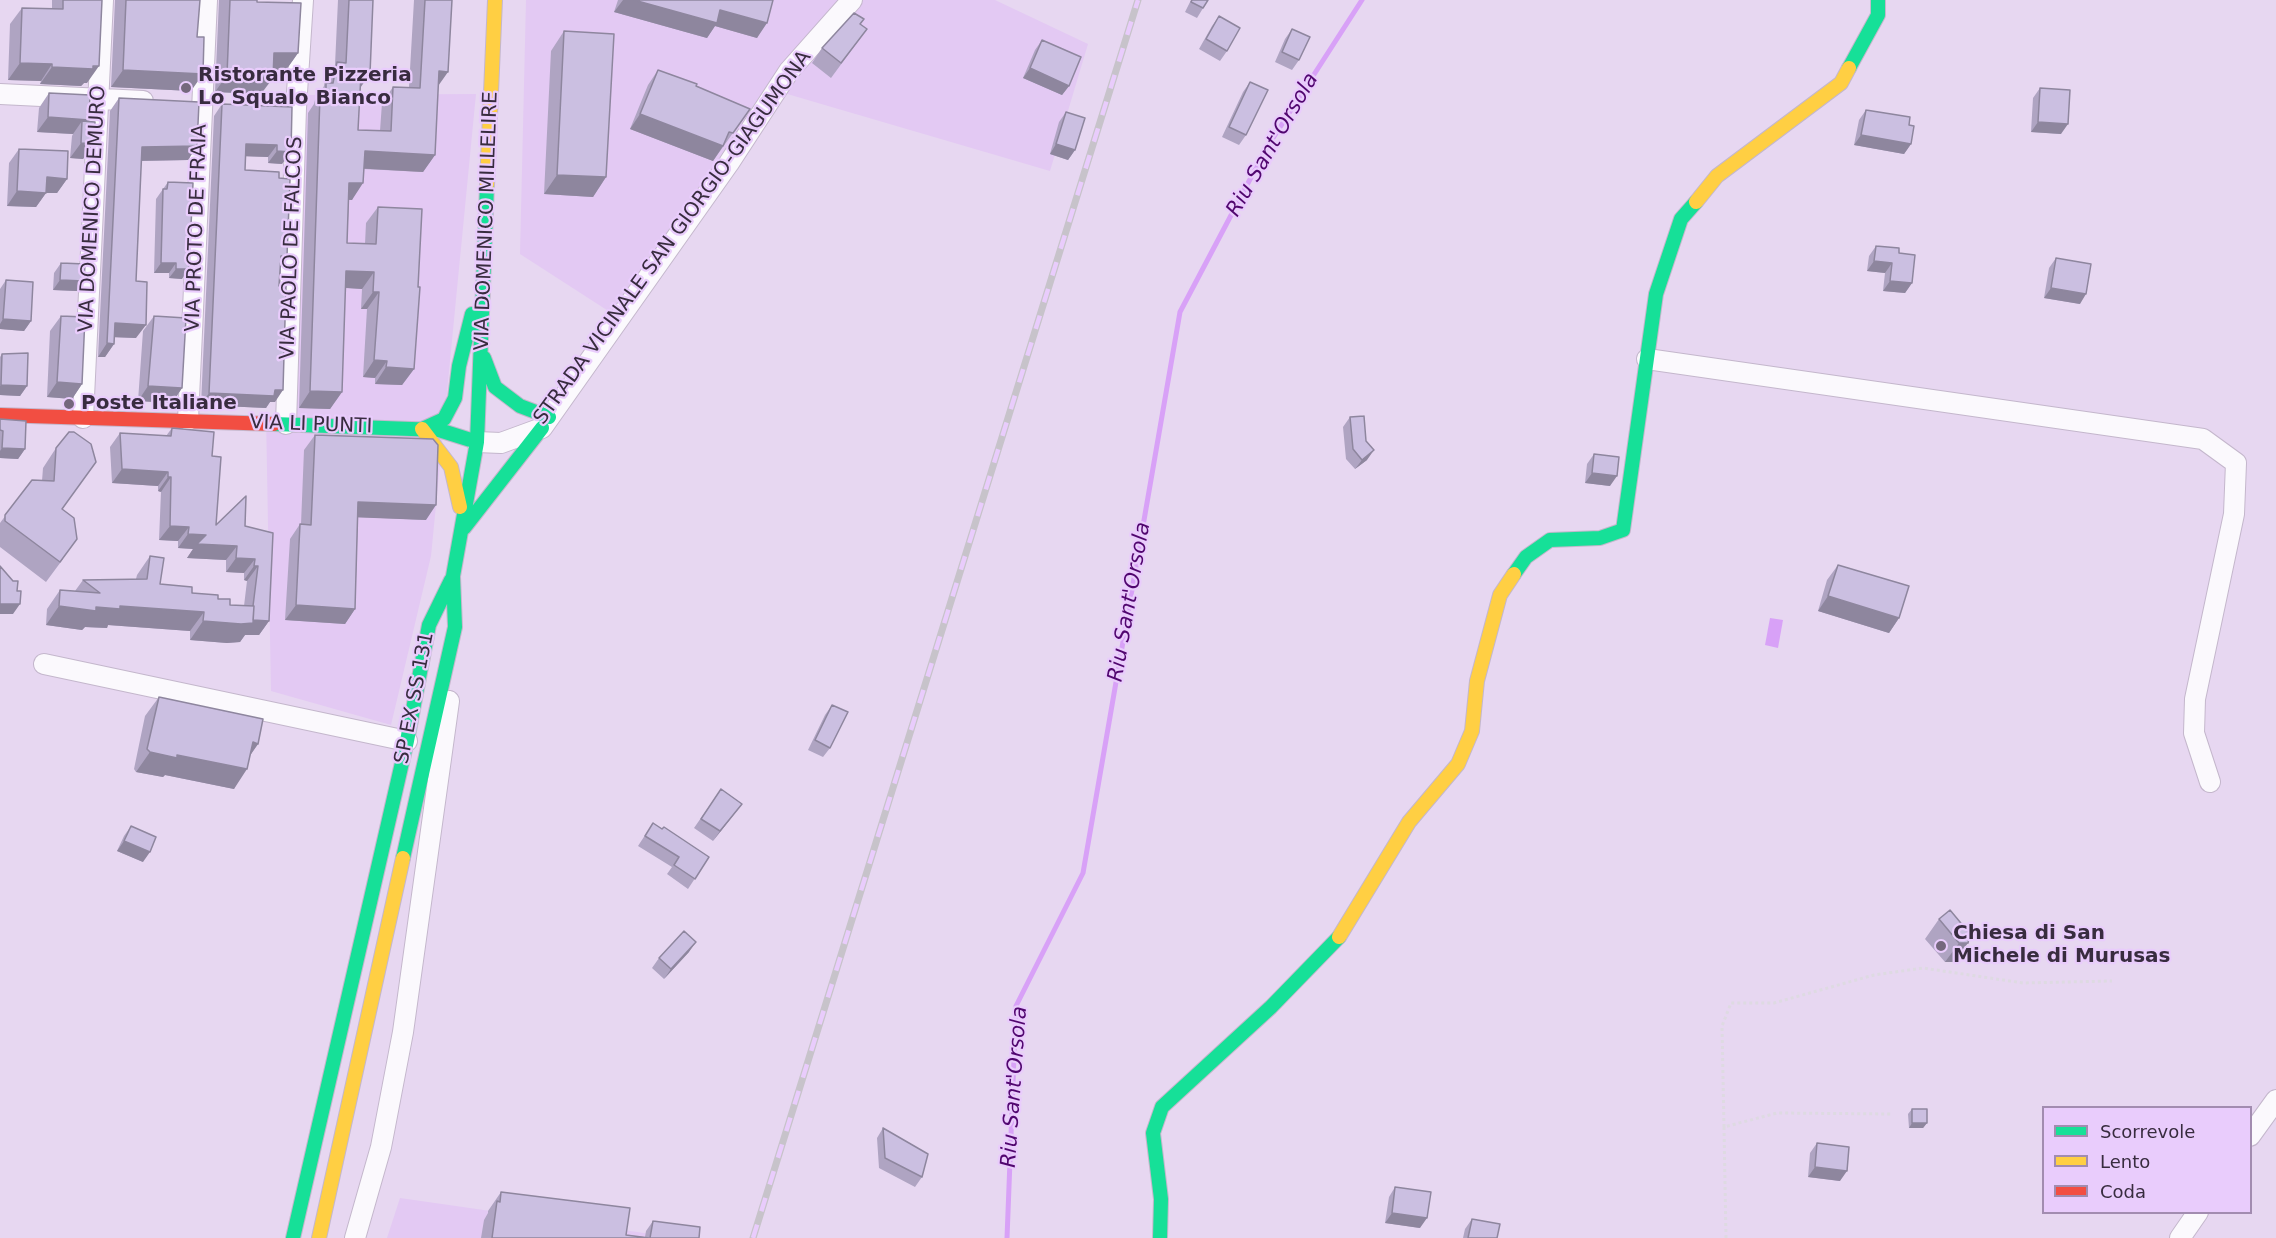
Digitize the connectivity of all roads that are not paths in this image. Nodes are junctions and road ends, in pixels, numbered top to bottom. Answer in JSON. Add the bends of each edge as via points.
{"nodes":[{"id":1,"x":103,"y":0,"type":"edge"},
{"id":2,"x":207,"y":0,"type":"edge"},
{"id":3,"x":303,"y":0,"type":"edge"},
{"id":4,"x":495,"y":0,"type":"edge"},
{"id":5,"x":852,"y":0,"type":"edge"},
{"id":6,"x":1878,"y":0,"type":"edge"},
{"id":7,"x":0,"y":94,"type":"edge"},
{"id":8,"x":99,"y":99,"type":"junction"},
{"id":9,"x":202,"y":104,"type":"junction"},
{"id":10,"x":226,"y":105,"type":"edge"},
{"id":11,"x":273,"y":107,"type":"edge"},
{"id":12,"x":296,"y":108,"type":"junction"},
{"id":13,"x":484,"y":264,"type":"junction"},
{"id":14,"x":482,"y":354,"type":"junction"},
{"id":15,"x":1647,"y":359,"type":"junction"},
{"id":16,"x":0,"y":415,"type":"edge"},
{"id":17,"x":83,"y":418,"type":"junction"},
{"id":18,"x":188,"y":420,"type":"junction"},
{"id":19,"x":545,"y":422,"type":"junction"},
{"id":20,"x":286,"y":424,"type":"junction"},
{"id":21,"x":422,"y":429,"type":"junction"},
{"id":22,"x":477,"y":442,"type":"junction"},
{"id":23,"x":462,"y":527,"type":"junction"},
{"id":24,"x":453,"y":576,"type":"junction"},
{"id":25,"x":44,"y":664,"type":"dead end"},
{"id":26,"x":440,"y":690,"type":"junction"},
{"id":27,"x":407,"y":741,"type":"junction"},
{"id":28,"x":2210,"y":782,"type":"dead end"},
{"id":29,"x":2276,"y":1100,"type":"edge"},
{"id":30,"x":2252,"y":1133,"type":"edge"},
{"id":31,"x":2197,"y":1214,"type":"edge"},
{"id":32,"x":293,"y":1238,"type":"edge"},
{"id":33,"x":319,"y":1238,"type":"edge"},
{"id":34,"x":355,"y":1238,"type":"edge"},
{"id":35,"x":1160,"y":1238,"type":"edge"},
{"id":36,"x":2180,"y":1238,"type":"edge"}],
"edges":[{"from":1,"to":8,"type":"street","name":"VIA DOMENICO DEMURO"},
{"from":2,"to":9,"type":"street","name":"VIA PROTO DE FRAIA"},
{"from":3,"to":12,"type":"street","name":"VIA PAOLO DE FALCOS"},
{"from":4,"to":13,"type":"main road","name":"VIA DOMENICO MILLELIRE"},
{"from":5,"to":19,"type":"street","name":"STRADA VICINALE SAN GIORGIO-GIAGUMONA","via":[[789,71],[729,163]]},
{"from":6,"to":15,"type":"main road","via":[[1878,15],[1841,83],[1717,176],[1681,219],[1656,294]]},
{"from":7,"to":8,"type":"street"},
{"from":8,"to":9,"type":"street"},
{"from":8,"to":17,"type":"street","name":"VIA DOMENICO DEMURO"},
{"from":9,"to":10,"type":"street"},
{"from":9,"to":18,"type":"street","name":"VIA PROTO DE FRAIA"},
{"from":11,"to":12,"type":"street"},
{"from":12,"to":20,"type":"street","name":"VIA PAOLO DE FALCOS"},
{"from":13,"to":14,"type":"main road","name":"VIA DOMENICO MILLELIRE"},
{"from":13,"to":21,"type":"main road","via":[[455,398],[444,419]]},
{"from":14,"to":19,"type":"main road","via":[[495,387]]},
{"from":14,"to":22,"type":"main road","name":"VIA DOMENICO MILLELIRE"},
{"from":15,"to":28,"type":"street","via":[[2203,439],[2236,463],[2234,514],[2195,699],[2194,734]]},
{"from":15,"to":35,"type":"main road","via":[[1623,530],[1600,538],[1550,540],[1526,557],[1500,595],[1478,681],[1472,731],[1458,764],[1409,822],[1342,934],[1271,1007],[1162,1107],[1153,1133],[1161,1199]]},
{"from":16,"to":17,"type":"main road","name":"VIA LI PUNTI"},
{"from":17,"to":18,"type":"main road","name":"VIA LI PUNTI"},
{"from":18,"to":20,"type":"main road","name":"VIA LI PUNTI"},
{"from":19,"to":22,"type":"street","name":"STRADA VICINALE SAN GIORGIO-GIAGUMONA","via":[[501,443]]},
{"from":19,"to":23,"type":"main road"},
{"from":20,"to":21,"type":"main road","name":"VIA LI PUNTI"},
{"from":21,"to":22,"type":"main road","name":"VIA LI PUNTI"},
{"from":21,"to":23,"type":"main road","via":[[451,467]]},
{"from":22,"to":23,"type":"main road","name":"VIA DOMENICO MILLELIRE"},
{"from":23,"to":24,"type":"main road","name":"VIA DOMENICO MILLELIRE"},
{"from":24,"to":26,"type":"main road","name":"SP EX SS 131","via":[[455,627]]},
{"from":24,"to":27,"type":"main road","name":"SP EX SS 131","via":[[429,625]]},
{"from":25,"to":27,"type":"street"},
{"from":26,"to":33,"type":"main road","name":"SP EX SS 131"},
{"from":26,"to":34,"type":"street","via":[[450,696],[413,976],[381,1147]]},
{"from":27,"to":32,"type":"main road","name":"SP EX SS 131"},
{"from":29,"to":30,"type":"street"},
{"from":31,"to":36,"type":"street"}]}
